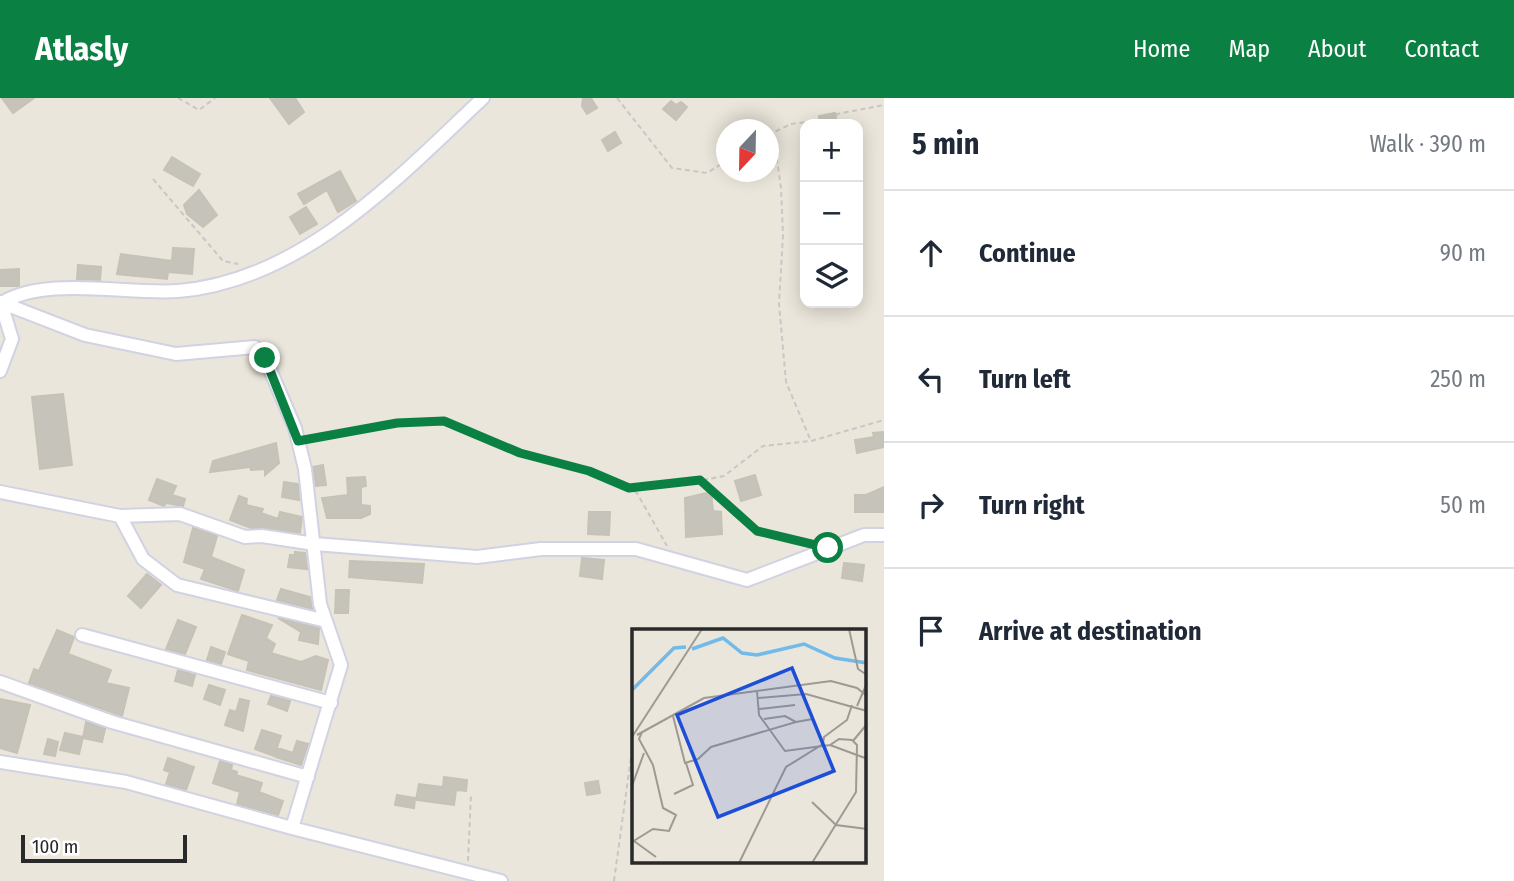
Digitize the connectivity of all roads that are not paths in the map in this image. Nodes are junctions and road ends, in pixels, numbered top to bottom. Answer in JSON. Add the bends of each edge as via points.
{"nodes":[{"id":1,"x":483,"y":98,"type":"edge"},
{"id":2,"x":0,"y":303,"type":"edge"},
{"id":3,"x":0,"y":371,"type":"edge"},
{"id":4,"x":0,"y":492,"type":"edge"},
{"id":5,"x":120,"y":516,"type":"junction"},
{"id":6,"x":884,"y":535,"type":"edge"},
{"id":7,"x":315,"y":544,"type":"junction"},
{"id":8,"x":326,"y":621,"type":"junction"},
{"id":9,"x":82,"y":635,"type":"dead end"},
{"id":10,"x":0,"y":682,"type":"edge"},
{"id":11,"x":331,"y":703,"type":"junction"},
{"id":12,"x":0,"y":762,"type":"edge"},
{"id":13,"x":308,"y":777,"type":"junction"},
{"id":14,"x":292,"y":828,"type":"junction"},
{"id":15,"x":501,"y":881,"type":"edge"}],
"edges":[{"from":1,"to":2,"type":"street","via":[[371,202],[306,248],[259,268],[180,291],[43,290]]},
{"from":2,"to":3,"type":"street","via":[[12,338]]},
{"from":2,"to":7,"type":"street","via":[[85,335],[176,354],[255,347],[265,358],[298,441]]},
{"from":4,"to":5,"type":"street"},
{"from":5,"to":7,"type":"street","via":[[180,514],[246,537]]},
{"from":5,"to":8,"type":"street","via":[[144,559],[177,585]]},
{"from":6,"to":7,"type":"street","via":[[864,534],[747,580],[636,549],[541,550],[477,557]]},
{"from":7,"to":8,"type":"street","via":[[320,604]]},
{"from":8,"to":11,"type":"street","via":[[341,665]]},
{"from":9,"to":11,"type":"street"},
{"from":10,"to":13,"type":"street","via":[[112,722]]},
{"from":11,"to":13,"type":"street"},
{"from":12,"to":14,"type":"street","via":[[127,782]]},
{"from":13,"to":14,"type":"street"},
{"from":14,"to":15,"type":"street"}]}
